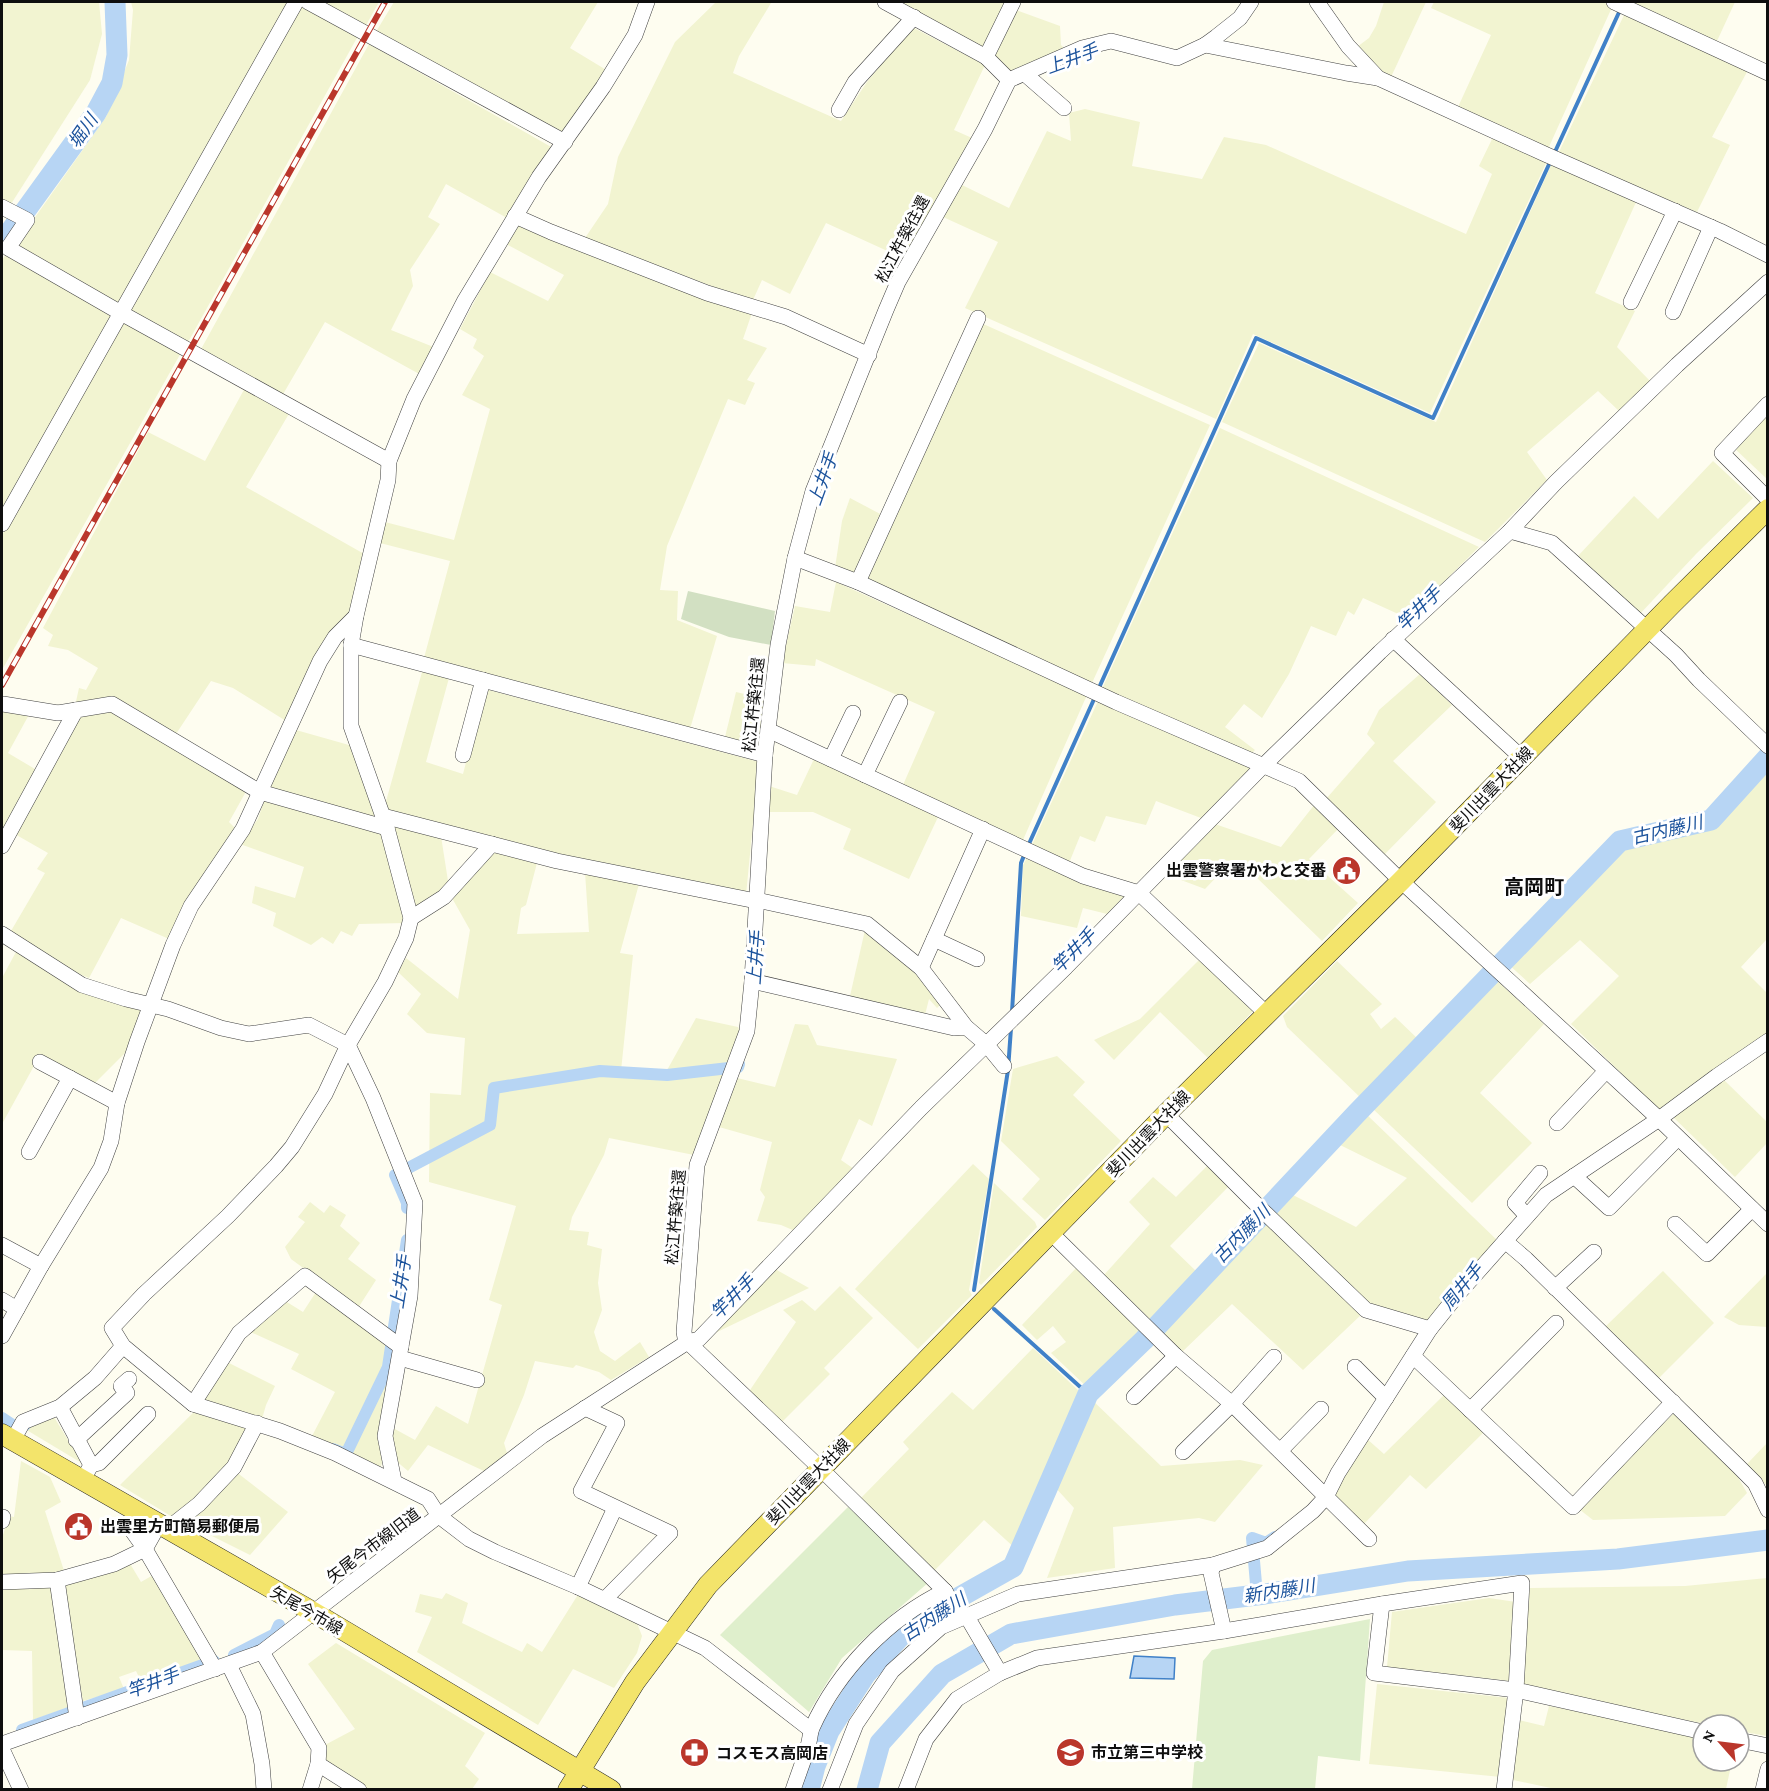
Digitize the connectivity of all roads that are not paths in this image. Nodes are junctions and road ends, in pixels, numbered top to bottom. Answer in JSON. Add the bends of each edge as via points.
{"nodes":[{"id":1,"x":296,"y":2,"type":"edge"},
{"id":2,"x":308,"y":2,"type":"edge"},
{"id":3,"x":646,"y":2,"type":"edge"},
{"id":4,"x":885,"y":2,"type":"edge"},
{"id":5,"x":1012,"y":2,"type":"edge"},
{"id":6,"x":1251,"y":2,"type":"edge"},
{"id":7,"x":1317,"y":2,"type":"edge"},
{"id":8,"x":1614,"y":2,"type":"edge"},
{"id":9,"x":914,"y":17,"type":"junction"},
{"id":10,"x":1205,"y":45,"type":"junction"},
{"id":11,"x":986,"y":57,"type":"junction"},
{"id":12,"x":1767,"y":73,"type":"edge"},
{"id":13,"x":1025,"y":74,"type":"junction"},
{"id":14,"x":1378,"y":78,"type":"junction"},
{"id":15,"x":1009,"y":80,"type":"junction"},
{"id":16,"x":1064,"y":108,"type":"dead end"},
{"id":17,"x":839,"y":110,"type":"dead end"},
{"id":18,"x":565,"y":142,"type":"junction"},
{"id":19,"x":4,"y":208,"type":"edge"},
{"id":20,"x":1676,"y":211,"type":"junction"},
{"id":21,"x":515,"y":216,"type":"junction"},
{"id":22,"x":1711,"y":227,"type":"junction"},
{"id":23,"x":1767,"y":255,"type":"edge"},
{"id":24,"x":1767,"y":282,"type":"edge"},
{"id":25,"x":1631,"y":302,"type":"dead end"},
{"id":26,"x":1673,"y":312,"type":"dead end"},
{"id":27,"x":121,"y":313,"type":"junction"},
{"id":28,"x":978,"y":318,"type":"dead end"},
{"id":29,"x":869,"y":355,"type":"junction"},
{"id":30,"x":1767,"y":404,"type":"edge"},
{"id":31,"x":389,"y":461,"type":"junction"},
{"id":32,"x":1767,"y":499,"type":"edge"},
{"id":33,"x":1767,"y":509,"type":"edge"},
{"id":34,"x":2,"y":524,"type":"edge"},
{"id":35,"x":1510,"y":531,"type":"junction"},
{"id":36,"x":795,"y":558,"type":"junction"},
{"id":37,"x":858,"y":582,"type":"junction"},
{"id":38,"x":356,"y":616,"type":"junction"},
{"id":39,"x":1647,"y":630,"type":"junction"},
{"id":40,"x":1393,"y":639,"type":"junction"},
{"id":41,"x":351,"y":645,"type":"junction"},
{"id":42,"x":483,"y":680,"type":"junction"},
{"id":43,"x":900,"y":702,"type":"dead end"},
{"id":44,"x":3,"y":704,"type":"dead end"},
{"id":45,"x":76,"y":710,"type":"junction"},
{"id":46,"x":853,"y":713,"type":"dead end"},
{"id":47,"x":768,"y":730,"type":"junction"},
{"id":48,"x":1767,"y":746,"type":"edge"},
{"id":49,"x":463,"y":755,"type":"dead end"},
{"id":50,"x":765,"y":755,"type":"junction"},
{"id":51,"x":1522,"y":758,"type":"junction"},
{"id":52,"x":831,"y":759,"type":"junction"},
{"id":53,"x":1263,"y":766,"type":"junction"},
{"id":54,"x":866,"y":775,"type":"junction"},
{"id":55,"x":260,"y":792,"type":"junction"},
{"id":56,"x":385,"y":822,"type":"junction"},
{"id":57,"x":982,"y":829,"type":"junction"},
{"id":58,"x":492,"y":844,"type":"junction"},
{"id":59,"x":2,"y":846,"type":"edge"},
{"id":60,"x":1401,"y":881,"type":"junction"},
{"id":61,"x":1139,"y":893,"type":"junction"},
{"id":62,"x":757,"y":900,"type":"junction"},
{"id":63,"x":411,"y":918,"type":"junction"},
{"id":64,"x":2,"y":934,"type":"edge"},
{"id":65,"x":934,"y":939,"type":"junction"},
{"id":66,"x":977,"y":959,"type":"dead end"},
{"id":67,"x":921,"y":968,"type":"junction"},
{"id":68,"x":752,"y":981,"type":"junction"},
{"id":69,"x":152,"y":1004,"type":"junction"},
{"id":70,"x":1267,"y":1014,"type":"junction"},
{"id":71,"x":966,"y":1027,"type":"junction"},
{"id":72,"x":1767,"y":1041,"type":"edge"},
{"id":73,"x":986,"y":1044,"type":"junction"},
{"id":74,"x":348,"y":1045,"type":"junction"},
{"id":75,"x":40,"y":1062,"type":"dead end"},
{"id":76,"x":1004,"y":1066,"type":"dead end"},
{"id":77,"x":1606,"y":1071,"type":"junction"},
{"id":78,"x":70,"y":1078,"type":"junction"},
{"id":79,"x":117,"y":1103,"type":"junction"},
{"id":80,"x":1166,"y":1114,"type":"junction"},
{"id":81,"x":1659,"y":1119,"type":"junction"},
{"id":82,"x":1557,"y":1123,"type":"dead end"},
{"id":83,"x":1678,"y":1138,"type":"junction"},
{"id":84,"x":29,"y":1152,"type":"dead end"},
{"id":85,"x":1540,"y":1173,"type":"dead end"},
{"id":86,"x":1574,"y":1176,"type":"junction"},
{"id":87,"x":1752,"y":1209,"type":"junction"},
{"id":88,"x":1527,"y":1216,"type":"junction"},
{"id":89,"x":1675,"y":1224,"type":"dead end"},
{"id":90,"x":1767,"y":1224,"type":"edge"},
{"id":91,"x":1052,"y":1233,"type":"junction"},
{"id":92,"x":1505,"y":1241,"type":"junction"},
{"id":93,"x":2,"y":1245,"type":"edge"},
{"id":94,"x":1594,"y":1252,"type":"dead end"},
{"id":95,"x":41,"y":1266,"type":"junction"},
{"id":96,"x":1555,"y":1288,"type":"junction"},
{"id":97,"x":2,"y":1300,"type":"edge"},
{"id":98,"x":17,"y":1309,"type":"junction"},
{"id":99,"x":1556,"y":1323,"type":"dead end"},
{"id":100,"x":1430,"y":1329,"type":"junction"},
{"id":101,"x":2,"y":1336,"type":"edge"},
{"id":102,"x":688,"y":1342,"type":"junction"},
{"id":103,"x":123,"y":1346,"type":"junction"},
{"id":104,"x":401,"y":1352,"type":"junction"},
{"id":105,"x":1176,"y":1356,"type":"junction"},
{"id":106,"x":1413,"y":1356,"type":"junction"},
{"id":107,"x":1274,"y":1357,"type":"dead end"},
{"id":108,"x":1355,"y":1367,"type":"dead end"},
{"id":109,"x":129,"y":1379,"type":"dead end"},
{"id":110,"x":477,"y":1380,"type":"dead end"},
{"id":111,"x":1134,"y":1397,"type":"dead end"},
{"id":112,"x":1386,"y":1398,"type":"junction"},
{"id":113,"x":1673,"y":1402,"type":"junction"},
{"id":114,"x":193,"y":1404,"type":"junction"},
{"id":115,"x":1232,"y":1404,"type":"junction"},
{"id":116,"x":60,"y":1407,"type":"junction"},
{"id":117,"x":585,"y":1408,"type":"junction"},
{"id":118,"x":1322,"y":1409,"type":"dead end"},
{"id":119,"x":1470,"y":1410,"type":"junction"},
{"id":120,"x":147,"y":1414,"type":"dead end"},
{"id":121,"x":258,"y":1423,"type":"junction"},
{"id":122,"x":7,"y":1437,"type":"edge"},
{"id":123,"x":76,"y":1440,"type":"junction"},
{"id":124,"x":1280,"y":1451,"type":"junction"},
{"id":125,"x":1183,"y":1452,"type":"dead end"},
{"id":126,"x":820,"y":1468,"type":"junction"},
{"id":127,"x":87,"y":1472,"type":"junction"},
{"id":128,"x":394,"y":1480,"type":"junction"},
{"id":129,"x":1326,"y":1497,"type":"junction"},
{"id":130,"x":615,"y":1508,"type":"junction"},
{"id":131,"x":1767,"y":1510,"type":"edge"},
{"id":132,"x":439,"y":1516,"type":"junction"},
{"id":133,"x":128,"y":1525,"type":"dead end"},
{"id":134,"x":165,"y":1527,"type":"junction"},
{"id":135,"x":1370,"y":1539,"type":"dead end"},
{"id":136,"x":145,"y":1549,"type":"junction"},
{"id":137,"x":1212,"y":1569,"type":"junction"},
{"id":138,"x":57,"y":1580,"type":"junction"},
{"id":139,"x":2,"y":1582,"type":"edge"},
{"id":140,"x":578,"y":1587,"type":"junction"},
{"id":141,"x":945,"y":1591,"type":"junction"},
{"id":142,"x":605,"y":1599,"type":"junction"},
{"id":143,"x":1382,"y":1604,"type":"junction"},
{"id":144,"x":313,"y":1612,"type":"junction"},
{"id":145,"x":963,"y":1617,"type":"junction"},
{"id":146,"x":1223,"y":1629,"type":"junction"},
{"id":147,"x":672,"y":1631,"type":"junction"},
{"id":148,"x":262,"y":1652,"type":"junction"},
{"id":149,"x":222,"y":1667,"type":"junction"},
{"id":150,"x":1000,"y":1673,"type":"junction"},
{"id":151,"x":1516,"y":1690,"type":"junction"},
{"id":152,"x":77,"y":1718,"type":"junction"},
{"id":153,"x":1691,"y":1729,"type":"edge"},
{"id":154,"x":811,"y":1730,"type":"junction"},
{"id":155,"x":1751,"y":1743,"type":"edge"},
{"id":156,"x":2,"y":1744,"type":"edge"},
{"id":157,"x":1767,"y":1746,"type":"edge"},
{"id":158,"x":2,"y":1749,"type":"edge"},
{"id":159,"x":318,"y":1764,"type":"junction"},
{"id":160,"x":1767,"y":1769,"type":"edge"},
{"id":161,"x":579,"y":1771,"type":"junction"},
{"id":162,"x":21,"y":1790,"type":"edge"},
{"id":163,"x":264,"y":1790,"type":"edge"},
{"id":164,"x":310,"y":1790,"type":"edge"},
{"id":165,"x":360,"y":1790,"type":"edge"},
{"id":166,"x":568,"y":1790,"type":"edge"},
{"id":167,"x":611,"y":1790,"type":"edge"},
{"id":168,"x":793,"y":1790,"type":"edge"},
{"id":169,"x":830,"y":1790,"type":"edge"},
{"id":170,"x":906,"y":1790,"type":"edge"},
{"id":171,"x":1504,"y":1790,"type":"edge"},
{"id":172,"x":1763,"y":1790,"type":"edge"}],
"edges":[{"from":1,"to":27,"type":"street"},
{"from":2,"to":18,"type":"street"},
{"from":3,"to":18,"type":"street","via":[[635,36]]},
{"from":4,"to":9,"type":"street"},
{"from":5,"to":11,"type":"street"},
{"from":6,"to":10,"type":"street","via":[[1240,18]]},
{"from":7,"to":14,"type":"street","via":[[1348,46]]},
{"from":8,"to":12,"type":"street"},
{"from":9,"to":11,"type":"street"},
{"from":9,"to":17,"type":"street","via":[[855,82]]},
{"from":10,"to":13,"type":"street","via":[[1177,58],[1111,41],[1082,48]]},
{"from":10,"to":14,"type":"street"},
{"from":11,"to":15,"type":"street"},
{"from":13,"to":15,"type":"street"},
{"from":13,"to":16,"type":"street"},
{"from":14,"to":20,"type":"street"},
{"from":15,"to":29,"type":"street","name":"松江杵築往還","via":[[898,282]]},
{"from":18,"to":21,"type":"street"},
{"from":19,"to":27,"type":"street","via":[[27,220],[8,248]]},
{"from":20,"to":22,"type":"street"},
{"from":20,"to":25,"type":"street"},
{"from":21,"to":29,"type":"street","via":[[707,292],[786,317]]},
{"from":21,"to":31,"type":"street","via":[[465,300],[414,399]]},
{"from":22,"to":23,"type":"street"},
{"from":22,"to":26,"type":"street"},
{"from":24,"to":35,"type":"street","via":[[1669,372]]},
{"from":27,"to":31,"type":"street"},
{"from":27,"to":34,"type":"street"},
{"from":28,"to":37,"type":"street"},
{"from":29,"to":36,"type":"street","name":"松江杵築往還","via":[[813,491]]},
{"from":30,"to":32,"type":"street","via":[[1722,453]]},
{"from":31,"to":38,"type":"street"},
{"from":33,"to":39,"type":"main road","name":"斐川出雲大社線"},
{"from":35,"to":39,"type":"street","via":[[1552,543]]},
{"from":35,"to":40,"type":"street"},
{"from":36,"to":37,"type":"street"},
{"from":36,"to":47,"type":"street","name":"松江杵築往還","via":[[778,645]]},
{"from":37,"to":53,"type":"street"},
{"from":38,"to":41,"type":"street"},
{"from":38,"to":55,"type":"street","via":[[320,661]]},
{"from":39,"to":48,"type":"street"},
{"from":39,"to":51,"type":"main road","name":"斐川出雲大社線"},
{"from":40,"to":51,"type":"street"},
{"from":40,"to":53,"type":"street"},
{"from":41,"to":42,"type":"street"},
{"from":41,"to":56,"type":"street","via":[[351,726]]},
{"from":42,"to":49,"type":"street"},
{"from":42,"to":50,"type":"street"},
{"from":43,"to":54,"type":"street"},
{"from":44,"to":45,"type":"street","via":[[58,712]]},
{"from":45,"to":55,"type":"street","via":[[112,704]]},
{"from":45,"to":59,"type":"street"},
{"from":46,"to":52,"type":"street"},
{"from":47,"to":50,"type":"street","name":"松江杵築往還"},
{"from":47,"to":52,"type":"street"},
{"from":50,"to":62,"type":"street","name":"松江杵築往還"},
{"from":51,"to":60,"type":"main road","name":"斐川出雲大社線"},
{"from":52,"to":54,"type":"street"},
{"from":53,"to":60,"type":"street","via":[[1299,781]]},
{"from":53,"to":61,"type":"street"},
{"from":54,"to":57,"type":"street"},
{"from":55,"to":56,"type":"street"},
{"from":55,"to":69,"type":"street","via":[[243,829],[191,906]]},
{"from":56,"to":58,"type":"street"},
{"from":56,"to":63,"type":"street"},
{"from":57,"to":61,"type":"street","via":[[1083,876]]},
{"from":57,"to":65,"type":"street"},
{"from":58,"to":62,"type":"street","via":[[557,861]]},
{"from":58,"to":63,"type":"street","via":[[444,897]]},
{"from":60,"to":70,"type":"main road","name":"斐川出雲大社線"},
{"from":60,"to":77,"type":"street"},
{"from":61,"to":70,"type":"street"},
{"from":61,"to":73,"type":"street"},
{"from":62,"to":67,"type":"street","via":[[867,924]]},
{"from":62,"to":68,"type":"street","name":"松江杵築往還"},
{"from":63,"to":74,"type":"street","via":[[406,938]]},
{"from":64,"to":69,"type":"street","via":[[82,985]]},
{"from":65,"to":66,"type":"street"},
{"from":65,"to":67,"type":"street"},
{"from":67,"to":71,"type":"street"},
{"from":68,"to":71,"type":"street","via":[[954,1028]]},
{"from":68,"to":102,"type":"street","name":"松江杵築往還","via":[[747,1031],[697,1166],[684,1332]]},
{"from":69,"to":74,"type":"street","via":[[249,1034],[309,1025]]},
{"from":69,"to":79,"type":"street"},
{"from":70,"to":80,"type":"main road","name":"斐川出雲大社線"},
{"from":71,"to":73,"type":"street"},
{"from":72,"to":81,"type":"street"},
{"from":73,"to":76,"type":"street"},
{"from":73,"to":102,"type":"street","via":[[699,1339]]},
{"from":74,"to":103,"type":"street","via":[[325,1094],[292,1147],[228,1216],[112,1328]]},
{"from":74,"to":104,"type":"street","via":[[415,1203],[410,1296]]},
{"from":75,"to":78,"type":"street"},
{"from":77,"to":81,"type":"street"},
{"from":77,"to":82,"type":"street"},
{"from":78,"to":79,"type":"street"},
{"from":78,"to":84,"type":"street"},
{"from":79,"to":95,"type":"street","via":[[111,1140],[101,1168]]},
{"from":80,"to":91,"type":"main road","name":"斐川出雲大社線"},
{"from":80,"to":100,"type":"street","via":[[1366,1310]]},
{"from":81,"to":83,"type":"street"},
{"from":81,"to":86,"type":"street"},
{"from":83,"to":86,"type":"street","via":[[1609,1208]]},
{"from":83,"to":87,"type":"street"},
{"from":85,"to":88,"type":"street","via":[[1515,1203]]},
{"from":86,"to":88,"type":"street","via":[[1546,1195]]},
{"from":87,"to":89,"type":"street","via":[[1707,1254]]},
{"from":87,"to":90,"type":"street"},
{"from":88,"to":92,"type":"street"},
{"from":91,"to":105,"type":"street"},
{"from":91,"to":126,"type":"main road","name":"斐川出雲大社線"},
{"from":92,"to":96,"type":"street"},
{"from":92,"to":100,"type":"street"},
{"from":93,"to":95,"type":"street"},
{"from":94,"to":96,"type":"street"},
{"from":95,"to":98,"type":"street"},
{"from":96,"to":113,"type":"street"},
{"from":97,"to":98,"type":"street"},
{"from":98,"to":101,"type":"street"},
{"from":99,"to":119,"type":"street"},
{"from":100,"to":106,"type":"street"},
{"from":102,"to":117,"type":"street"},
{"from":102,"to":126,"type":"street"},
{"from":103,"to":114,"type":"street"},
{"from":103,"to":116,"type":"street","via":[[95,1378]]},
{"from":104,"to":110,"type":"street"},
{"from":104,"to":114,"type":"street","via":[[305,1276],[238,1333]]},
{"from":104,"to":128,"type":"street","via":[[385,1436]]},
{"from":105,"to":111,"type":"street"},
{"from":105,"to":115,"type":"street"},
{"from":106,"to":112,"type":"street"},
{"from":106,"to":119,"type":"street"},
{"from":107,"to":115,"type":"street"},
{"from":108,"to":112,"type":"street"},
{"from":109,"to":123,"type":"street","via":[[121,1386],[127,1393]]},
{"from":112,"to":129,"type":"street"},
{"from":113,"to":119,"type":"street","via":[[1573,1507]]},
{"from":113,"to":131,"type":"street","via":[[1755,1483]]},
{"from":114,"to":121,"type":"street"},
{"from":115,"to":124,"type":"street"},
{"from":115,"to":125,"type":"street"},
{"from":116,"to":122,"type":"street","via":[[23,1422]]},
{"from":116,"to":123,"type":"street"},
{"from":117,"to":130,"type":"street","via":[[617,1423],[581,1491]]},
{"from":117,"to":132,"type":"street","via":[[542,1436]]},
{"from":118,"to":124,"type":"street"},
{"from":120,"to":127,"type":"street"},
{"from":121,"to":128,"type":"street"},
{"from":121,"to":134,"type":"street","via":[[234,1467],[199,1504]]},
{"from":122,"to":127,"type":"main road","name":"矢尾今市線"},
{"from":123,"to":127,"type":"street"},
{"from":124,"to":129,"type":"street"},
{"from":126,"to":141,"type":"street"},
{"from":126,"to":147,"type":"main road","name":"斐川出雲大社線","via":[[708,1585]]},
{"from":127,"to":134,"type":"main road","name":"矢尾今市線"},
{"from":128,"to":132,"type":"street","via":[[428,1498]]},
{"from":129,"to":135,"type":"street"},
{"from":129,"to":137,"type":"street","via":[[1267,1548]]},
{"from":130,"to":140,"type":"street"},
{"from":130,"to":142,"type":"street","via":[[670,1533]]},
{"from":132,"to":140,"type":"street","name":"矢尾今市線旧道","via":[[469,1539]]},
{"from":132,"to":144,"type":"street","name":"矢尾今市線旧道"},
{"from":133,"to":136,"type":"street"},
{"from":134,"to":136,"type":"street"},
{"from":134,"to":144,"type":"main road","name":"矢尾今市線"},
{"from":136,"to":138,"type":"street","via":[[114,1564]]},
{"from":136,"to":149,"type":"street"},
{"from":137,"to":145,"type":"street","via":[[1018,1594]]},
{"from":137,"to":146,"type":"street"},
{"from":138,"to":139,"type":"street"},
{"from":138,"to":152,"type":"street"},
{"from":140,"to":142,"type":"street","name":"矢尾今市線旧道"},
{"from":141,"to":145,"type":"street"},
{"from":141,"to":154,"type":"street","via":[[923,1602],[882,1634],[848,1671]]},
{"from":142,"to":147,"type":"street","name":"矢尾今市線旧道"},
{"from":143,"to":146,"type":"street"},
{"from":143,"to":151,"type":"street","via":[[1374,1673]]},
{"from":143,"to":151,"type":"street","via":[[1522,1583]]},
{"from":144,"to":148,"type":"street","name":"矢尾今市線旧道"},
{"from":144,"to":161,"type":"main road","name":"矢尾今市線"},
{"from":145,"to":150,"type":"street"},
{"from":145,"to":169,"type":"street","via":[[941,1627],[892,1671],[856,1724]]},
{"from":146,"to":150,"type":"street","via":[[1037,1658]]},
{"from":147,"to":154,"type":"street","name":"矢尾今市線旧道","via":[[705,1648]]},
{"from":147,"to":161,"type":"main road","name":"斐川出雲大社線"},
{"from":148,"to":149,"type":"street","name":"矢尾今市線旧道"},
{"from":148,"to":159,"type":"street","via":[[319,1748]]},
{"from":149,"to":152,"type":"street","name":"矢尾今市線旧道"},
{"from":149,"to":163,"type":"street","via":[[253,1714]]},
{"from":150,"to":170,"type":"street","via":[[957,1699],[926,1739]]},
{"from":151,"to":153,"type":"street"},
{"from":151,"to":171,"type":"street"},
{"from":152,"to":156,"type":"street","name":"矢尾今市線旧道"},
{"from":154,"to":168,"type":"street"},
{"from":155,"to":157,"type":"street"},
{"from":158,"to":162,"type":"street"},
{"from":159,"to":164,"type":"street"},
{"from":159,"to":165,"type":"street"},
{"from":160,"to":172,"type":"street"},
{"from":161,"to":166,"type":"main road","name":"斐川出雲大社線"},
{"from":161,"to":167,"type":"main road","name":"矢尾今市線"}]}
